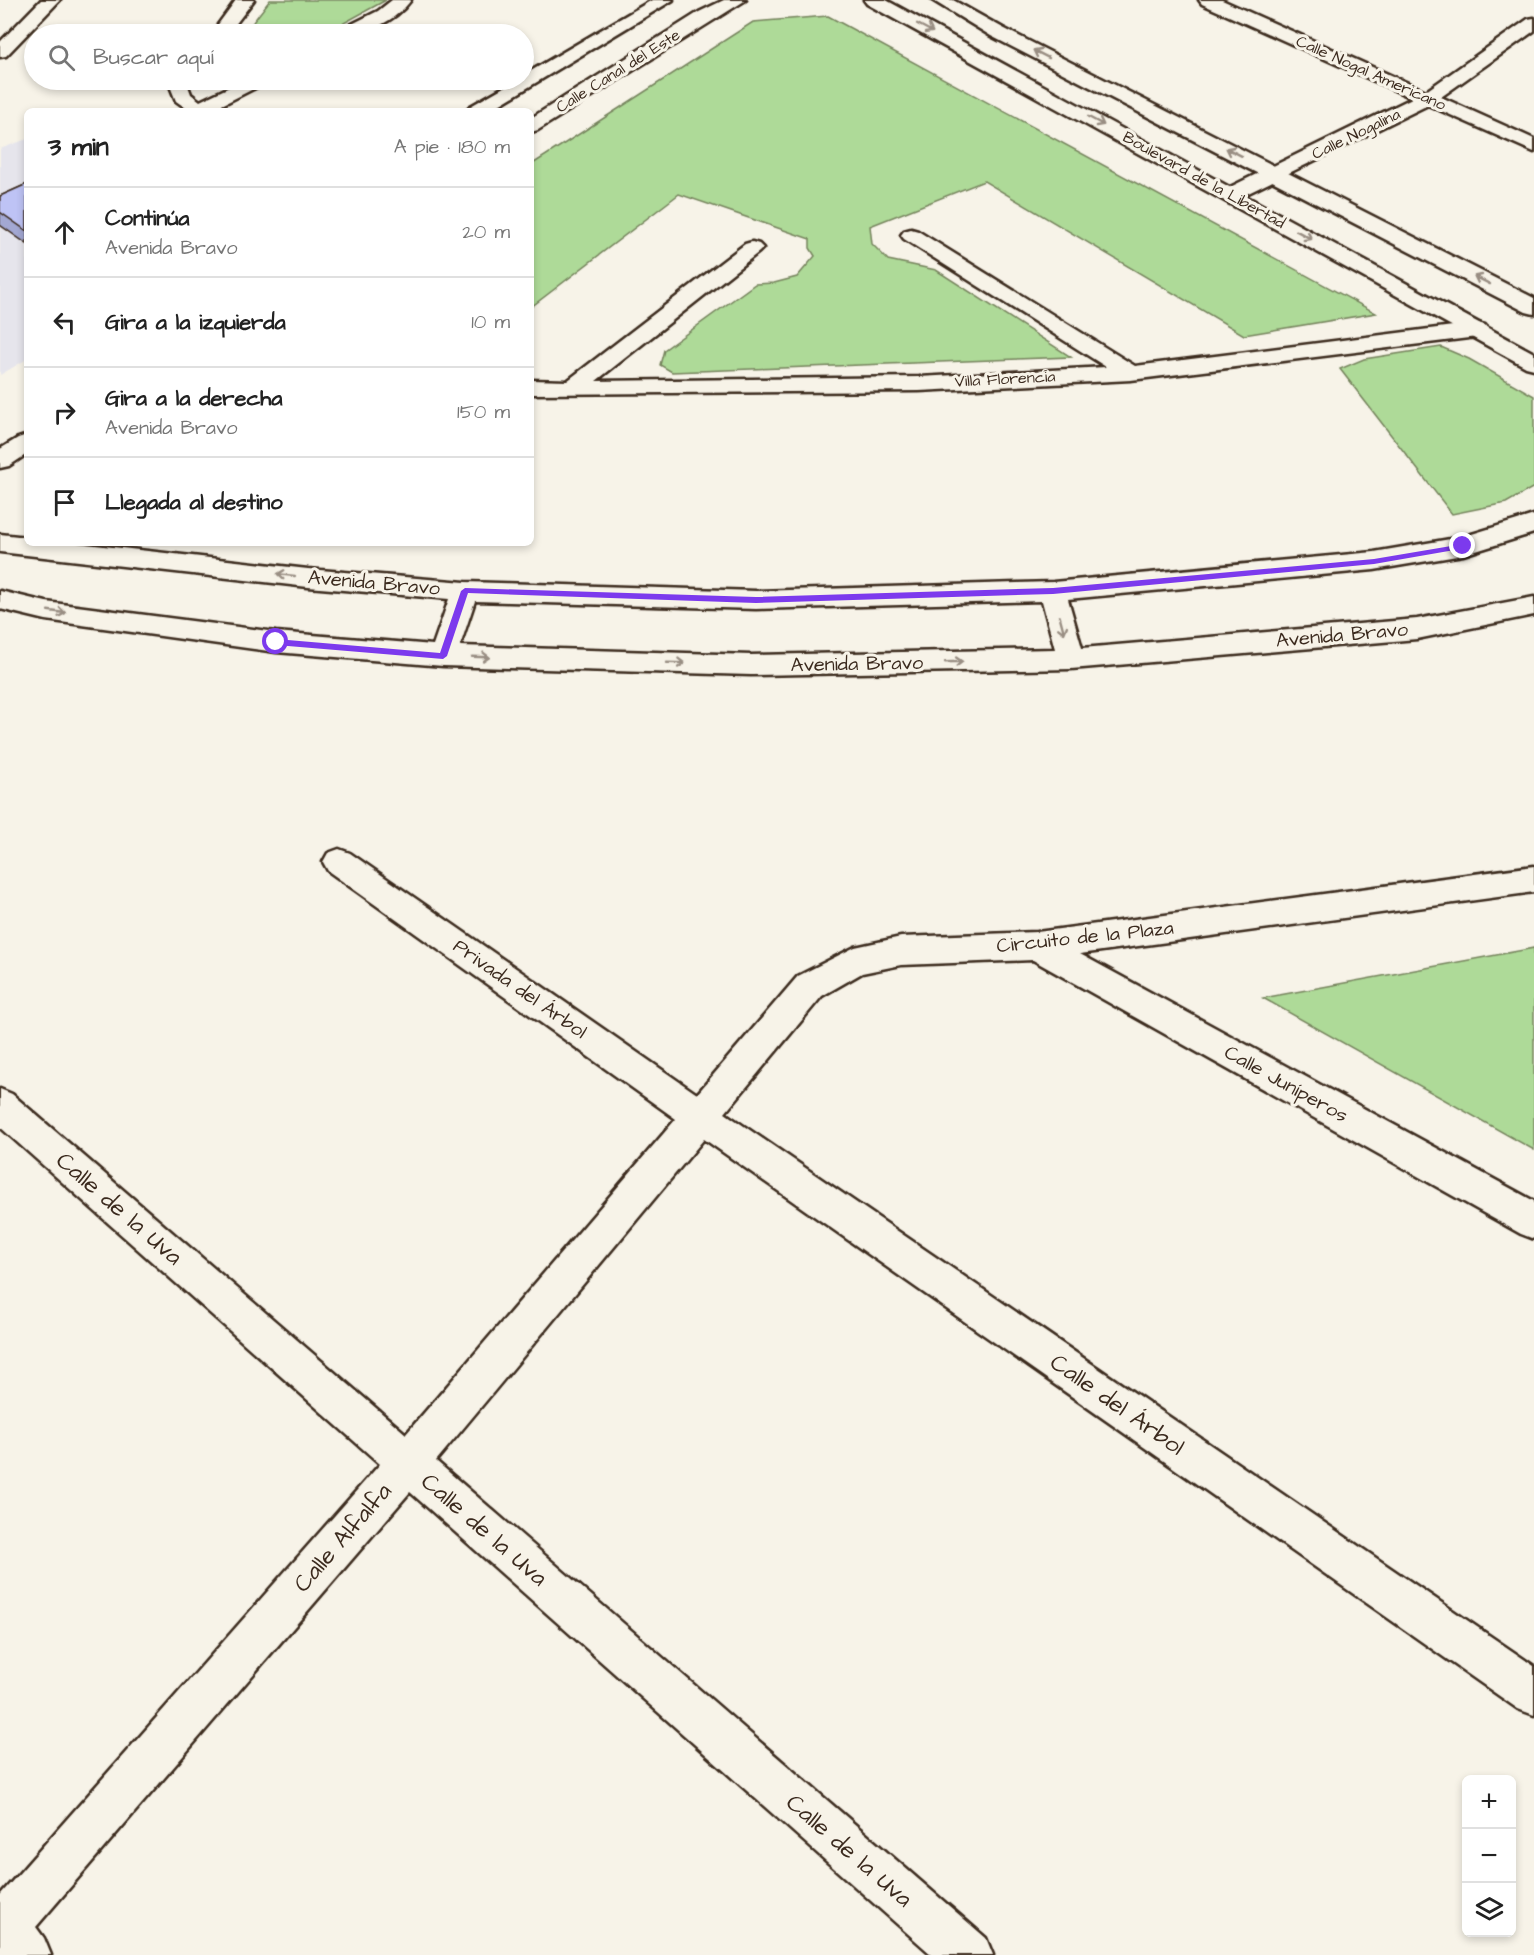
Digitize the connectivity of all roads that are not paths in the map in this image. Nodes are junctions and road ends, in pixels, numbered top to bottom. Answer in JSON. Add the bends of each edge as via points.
{"nodes":[{"id":1,"x":51,"y":0,"type":"edge"},
{"id":2,"x":245,"y":0,"type":"edge"},
{"id":3,"x":402,"y":0,"type":"edge"},
{"id":4,"x":664,"y":0,"type":"edge"},
{"id":5,"x":737,"y":0,"type":"edge"},
{"id":6,"x":873,"y":0,"type":"edge"},
{"id":7,"x":941,"y":0,"type":"edge"},
{"id":8,"x":1208,"y":0,"type":"edge"},
{"id":9,"x":1534,"y":23,"type":"edge"},
{"id":10,"x":27,"y":24,"type":"edge"},
{"id":11,"x":227,"y":24,"type":"edge"},
{"id":12,"x":366,"y":24,"type":"edge"},
{"id":13,"x":24,"y":28,"type":"edge"},
{"id":14,"x":0,"y":52,"type":"edge"},
{"id":15,"x":534,"y":77,"type":"edge"},
{"id":16,"x":180,"y":90,"type":"edge"},
{"id":17,"x":237,"y":90,"type":"edge"},
{"id":18,"x":512,"y":90,"type":"edge"},
{"id":19,"x":1428,"y":98,"type":"junction"},
{"id":20,"x":198,"y":108,"type":"edge"},
{"id":21,"x":201,"y":108,"type":"edge"},
{"id":22,"x":481,"y":108,"type":"edge"},
{"id":23,"x":534,"y":124,"type":"edge"},
{"id":24,"x":1534,"y":146,"type":"edge"},
{"id":25,"x":1275,"y":173,"type":"junction"},
{"id":26,"x":1231,"y":194,"type":"junction"},
{"id":27,"x":910,"y":235,"type":"dead end"},
{"id":28,"x":752,"y":248,"type":"dead end"},
{"id":29,"x":1534,"y":307,"type":"edge"},
{"id":30,"x":1477,"y":330,"type":"junction"},
{"id":31,"x":1534,"y":362,"type":"edge"},
{"id":32,"x":1131,"y":373,"type":"junction"},
{"id":33,"x":534,"y":387,"type":"edge"},
{"id":34,"x":572,"y":388,"type":"junction"},
{"id":35,"x":24,"y":445,"type":"edge"},
{"id":36,"x":0,"y":460,"type":"edge"},
{"id":37,"x":1534,"y":523,"type":"edge"},
{"id":38,"x":0,"y":543,"type":"edge"},
{"id":39,"x":24,"y":546,"type":"edge"},
{"id":40,"x":26,"y":546,"type":"edge"},
{"id":41,"x":465,"y":591,"type":"junction"},
{"id":42,"x":1053,"y":591,"type":"junction"},
{"id":43,"x":0,"y":600,"type":"edge"},
{"id":44,"x":1534,"y":606,"type":"edge"},
{"id":45,"x":443,"y":656,"type":"junction"},
{"id":46,"x":1071,"y":659,"type":"junction"},
{"id":47,"x":339,"y":862,"type":"dead end"},
{"id":48,"x":1534,"y":879,"type":"edge"},
{"id":49,"x":1037,"y":946,"type":"junction"},
{"id":50,"x":0,"y":1105,"type":"edge"},
{"id":51,"x":700,"y":1116,"type":"junction"},
{"id":52,"x":1534,"y":1221,"type":"edge"},
{"id":53,"x":408,"y":1463,"type":"junction"},
{"id":54,"x":1534,"y":1693,"type":"edge"},
{"id":55,"x":10,"y":1935,"type":"edge"},
{"id":56,"x":969,"y":1955,"type":"edge"}],
"edges":[{"from":1,"to":10,"type":"street"},
{"from":2,"to":11,"type":"street"},
{"from":3,"to":12,"type":"street"},
{"from":4,"to":15,"type":"street","name":"Calle Canal del Este"},
{"from":5,"to":23,"type":"street","name":"Calle Canal del Este","via":[[705,16]]},
{"from":6,"to":26,"type":"street","name":"Boulevard de la Libertad","one_way":true},
{"from":25,"to":7,"type":"street","name":"Boulevard de la Libertad","one_way":true},
{"from":8,"to":19,"type":"street","name":"Calle Nogal Americano"},
{"from":9,"to":19,"type":"street","name":"Calle Nogalina"},
{"from":13,"to":14,"type":"street"},
{"from":16,"to":20,"type":"street"},
{"from":17,"to":21,"type":"street"},
{"from":18,"to":22,"type":"street","name":"Calle Canal del Este"},
{"from":19,"to":24,"type":"street","name":"Calle Nogal Americano"},
{"from":19,"to":25,"type":"street","name":"Calle Nogalina"},
{"from":25,"to":26,"type":"street","name":"Calle Nogalina"},
{"from":29,"to":25,"type":"street","name":"Boulevard de la Libertad","one_way":true},
{"from":26,"to":30,"type":"street","name":"Boulevard de la Libertad","one_way":true},
{"from":27,"to":32,"type":"street"},
{"from":28,"to":34,"type":"street"},
{"from":30,"to":31,"type":"street","name":"Boulevard de la Libertad"},
{"from":30,"to":32,"type":"street","name":"Villa Florencia"},
{"from":32,"to":34,"type":"street","name":"Villa Florencia","via":[[919,384]]},
{"from":33,"to":34,"type":"street","name":"Villa Florencia"},
{"from":35,"to":36,"type":"street"},
{"from":37,"to":42,"type":"street","name":"Avenida Bravo","via":[[1463,546],[1374,561]]},
{"from":39,"to":38,"type":"street","name":"Avenida Bravo","one_way":true},
{"from":41,"to":40,"type":"street","name":"Avenida Bravo","one_way":true},
{"from":41,"to":42,"type":"street","name":"Avenida Bravo","via":[[756,600]]},
{"from":41,"to":45,"type":"street"},
{"from":42,"to":46,"type":"street","one_way":true},
{"from":43,"to":45,"type":"street","name":"Avenida Bravo","one_way":true,"via":[[46,611],[276,642]]},
{"from":44,"to":46,"type":"street","name":"Avenida Bravo","via":[[1417,629]]},
{"from":45,"to":46,"type":"street","name":"Avenida Bravo","one_way":true,"via":[[752,665]]},
{"from":47,"to":51,"type":"street","name":"Privada del Árbol"},
{"from":48,"to":49,"type":"street","name":"Circuito de la Plaza"},
{"from":49,"to":51,"type":"street","name":"Circuito de la Plaza","via":[[901,951],[855,961],[810,986]]},
{"from":49,"to":52,"type":"street","name":"Calle Juníperos"},
{"from":50,"to":53,"type":"street","name":"Calle de la Uva"},
{"from":51,"to":53,"type":"street","name":"Calle Alfalfa"},
{"from":51,"to":54,"type":"street","name":"Calle del Árbol"},
{"from":53,"to":55,"type":"street","name":"Calle Alfalfa"},
{"from":53,"to":56,"type":"street","name":"Calle de la Uva"}]}
